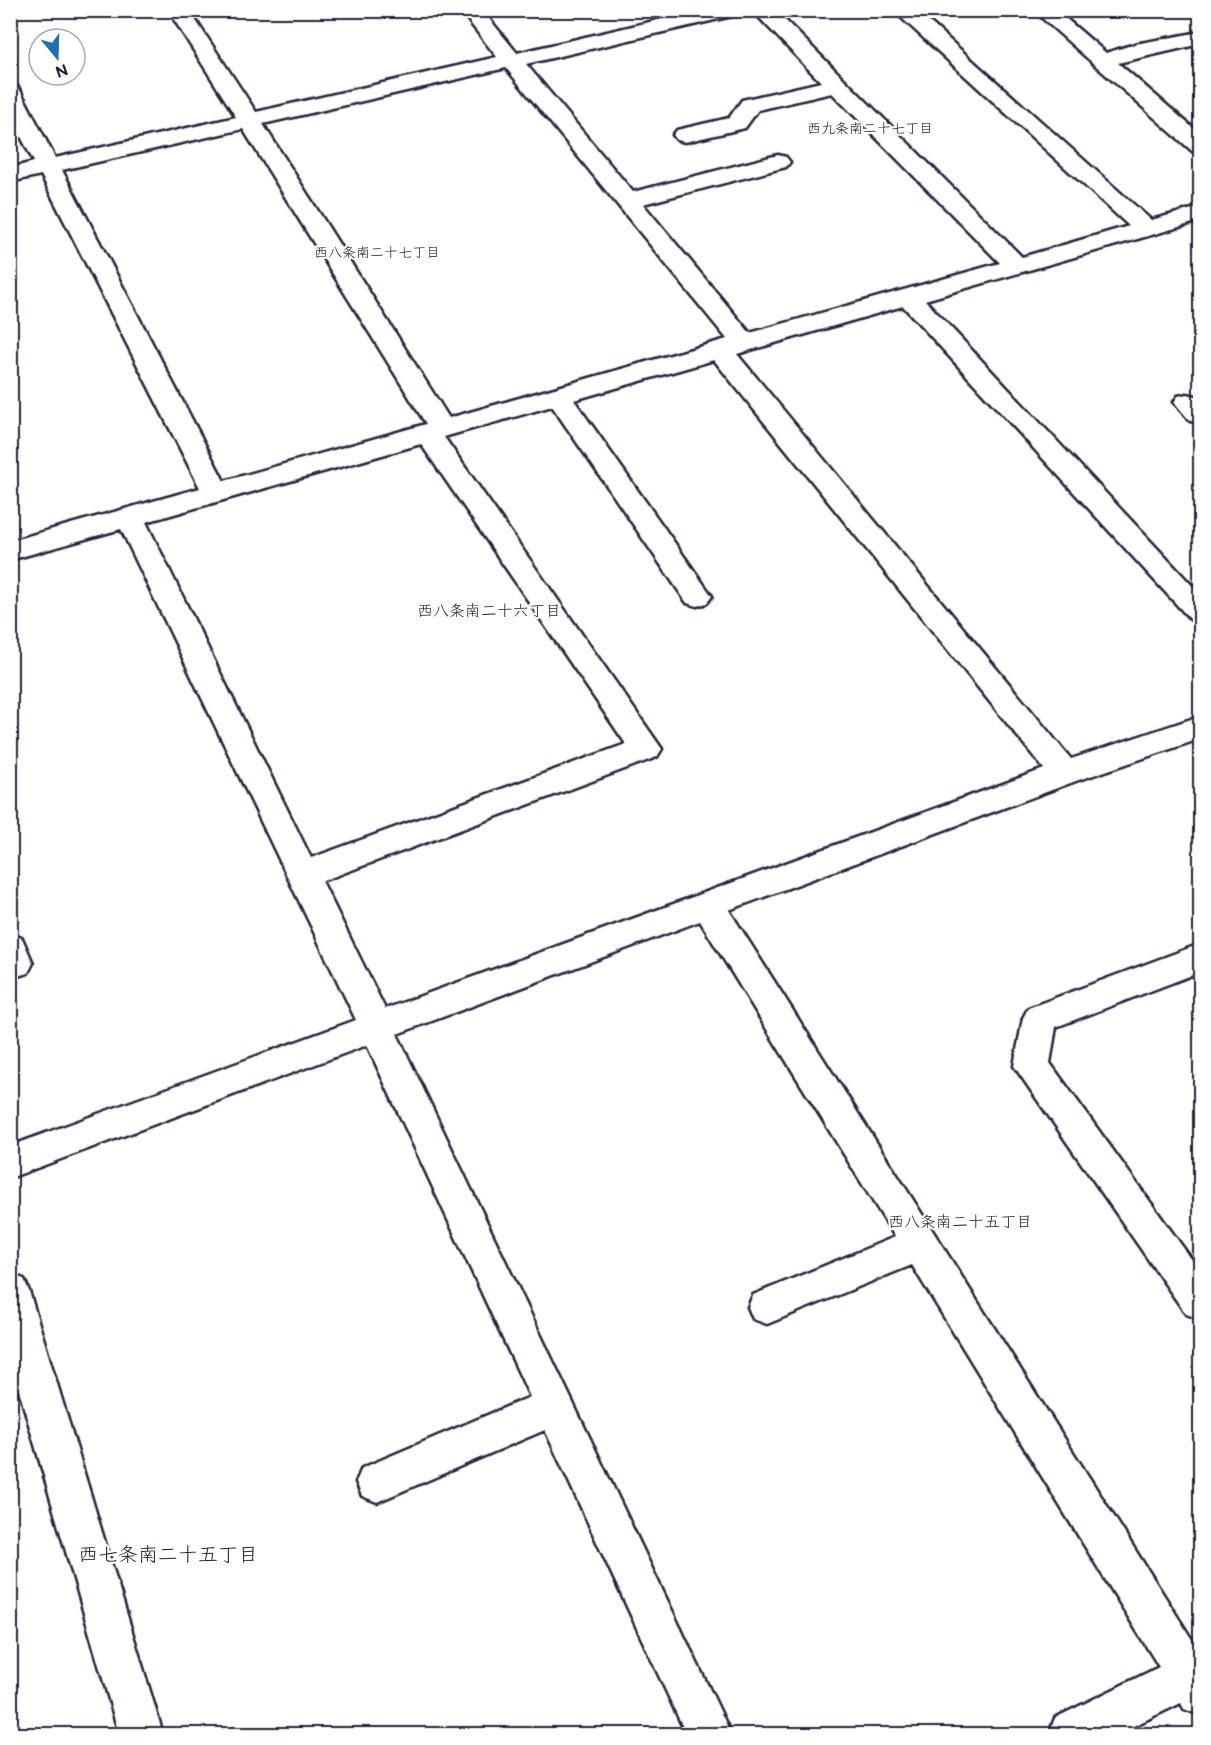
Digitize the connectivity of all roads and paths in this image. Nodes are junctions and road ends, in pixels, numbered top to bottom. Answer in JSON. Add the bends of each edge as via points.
{"nodes":[{"id":1,"x":178,"y":10,"type":"edge"},
{"id":2,"x":470,"y":10,"type":"edge"},
{"id":3,"x":732,"y":10,"type":"edge"},
{"id":4,"x":762,"y":10,"type":"edge"},
{"id":5,"x":903,"y":10,"type":"edge"},
{"id":6,"x":1043,"y":10,"type":"edge"},
{"id":7,"x":1200,"y":38,"type":"edge"},
{"id":8,"x":511,"y":60,"type":"junction"},
{"id":9,"x":1102,"y":61,"type":"junction"},
{"id":10,"x":836,"y":85,"type":"junction"},
{"id":11,"x":10,"y":92,"type":"edge"},
{"id":12,"x":250,"y":121,"type":"junction"},
{"id":13,"x":685,"y":135,"type":"dead end"},
{"id":14,"x":1200,"y":146,"type":"edge"},
{"id":15,"x":778,"y":162,"type":"dead end"},
{"id":16,"x":50,"y":165,"type":"junction"},
{"id":17,"x":10,"y":175,"type":"edge"},
{"id":18,"x":627,"y":201,"type":"junction"},
{"id":19,"x":1197,"y":219,"type":"edge"},
{"id":20,"x":1147,"y":230,"type":"junction"},
{"id":21,"x":1017,"y":266,"type":"junction"},
{"id":22,"x":908,"y":297,"type":"junction"},
{"id":23,"x":732,"y":347,"type":"junction"},
{"id":24,"x":558,"y":396,"type":"junction"},
{"id":25,"x":435,"y":431,"type":"junction"},
{"id":26,"x":216,"y":493,"type":"junction"},
{"id":27,"x":129,"y":517,"type":"junction"},
{"id":28,"x":10,"y":551,"type":"edge"},
{"id":29,"x":697,"y":596,"type":"dead end"},
{"id":30,"x":1200,"y":612,"type":"edge"},
{"id":31,"x":1200,"y":727,"type":"edge"},
{"id":32,"x":1065,"y":773,"type":"junction"},
{"id":33,"x":302,"y":875,"type":"junction"},
{"id":34,"x":708,"y":905,"type":"junction"},
{"id":35,"x":10,"y":947,"type":"edge"},
{"id":36,"x":1200,"y":958,"type":"edge"},
{"id":37,"x":10,"y":964,"type":"edge"},
{"id":38,"x":378,"y":1028,"type":"junction"},
{"id":39,"x":10,"y":1162,"type":"edge"},
{"id":40,"x":921,"y":1244,"type":"junction"},
{"id":41,"x":10,"y":1291,"type":"edge"},
{"id":42,"x":1200,"y":1302,"type":"edge"},
{"id":43,"x":767,"y":1307,"type":"dead end"},
{"id":44,"x":555,"y":1406,"type":"junction"},
{"id":45,"x":377,"y":1482,"type":"dead end"},
{"id":46,"x":1197,"y":1680,"type":"edge"},
{"id":47,"x":141,"y":1734,"type":"edge"},
{"id":48,"x":708,"y":1734,"type":"edge"},
{"id":49,"x":1071,"y":1734,"type":"edge"}],
"edges":[{"from":1,"to":12,"type":"street"},
{"from":2,"to":8,"type":"street"},
{"from":3,"to":8,"type":"street"},
{"from":4,"to":10,"type":"street"},
{"from":5,"to":20,"type":"street"},
{"from":6,"to":9,"type":"street"},
{"from":7,"to":9,"type":"street"},
{"from":8,"to":12,"type":"street"},
{"from":8,"to":18,"type":"street"},
{"from":9,"to":14,"type":"street"},
{"from":10,"to":13,"type":"street","via":[[750,105],[737,123]]},
{"from":10,"to":21,"type":"street"},
{"from":11,"to":16,"type":"street"},
{"from":12,"to":16,"type":"street"},
{"from":12,"to":25,"type":"street"},
{"from":15,"to":18,"type":"street"},
{"from":16,"to":17,"type":"street"},
{"from":16,"to":26,"type":"street"},
{"from":18,"to":23,"type":"street"},
{"from":19,"to":20,"type":"street"},
{"from":20,"to":21,"type":"street"},
{"from":21,"to":22,"type":"street"},
{"from":22,"to":23,"type":"street"},
{"from":22,"to":30,"type":"street"},
{"from":23,"to":24,"type":"street"},
{"from":23,"to":32,"type":"street"},
{"from":24,"to":25,"type":"street"},
{"from":24,"to":29,"type":"street"},
{"from":25,"to":26,"type":"street"},
{"from":25,"to":33,"type":"street","via":[[646,749]]},
{"from":26,"to":27,"type":"street"},
{"from":27,"to":28,"type":"street"},
{"from":27,"to":33,"type":"street"},
{"from":31,"to":32,"type":"street"},
{"from":32,"to":34,"type":"street"},
{"from":33,"to":38,"type":"street"},
{"from":34,"to":38,"type":"street"},
{"from":34,"to":40,"type":"street"},
{"from":35,"to":37,"type":"street","via":[[16,963]]},
{"from":36,"to":42,"type":"street","via":[[1040,1018],[1032,1066]]},
{"from":38,"to":39,"type":"street"},
{"from":38,"to":44,"type":"street"},
{"from":40,"to":43,"type":"street"},
{"from":40,"to":46,"type":"street"},
{"from":41,"to":47,"type":"street"},
{"from":44,"to":45,"type":"street"},
{"from":44,"to":48,"type":"street"},
{"from":46,"to":49,"type":"street"}]}
